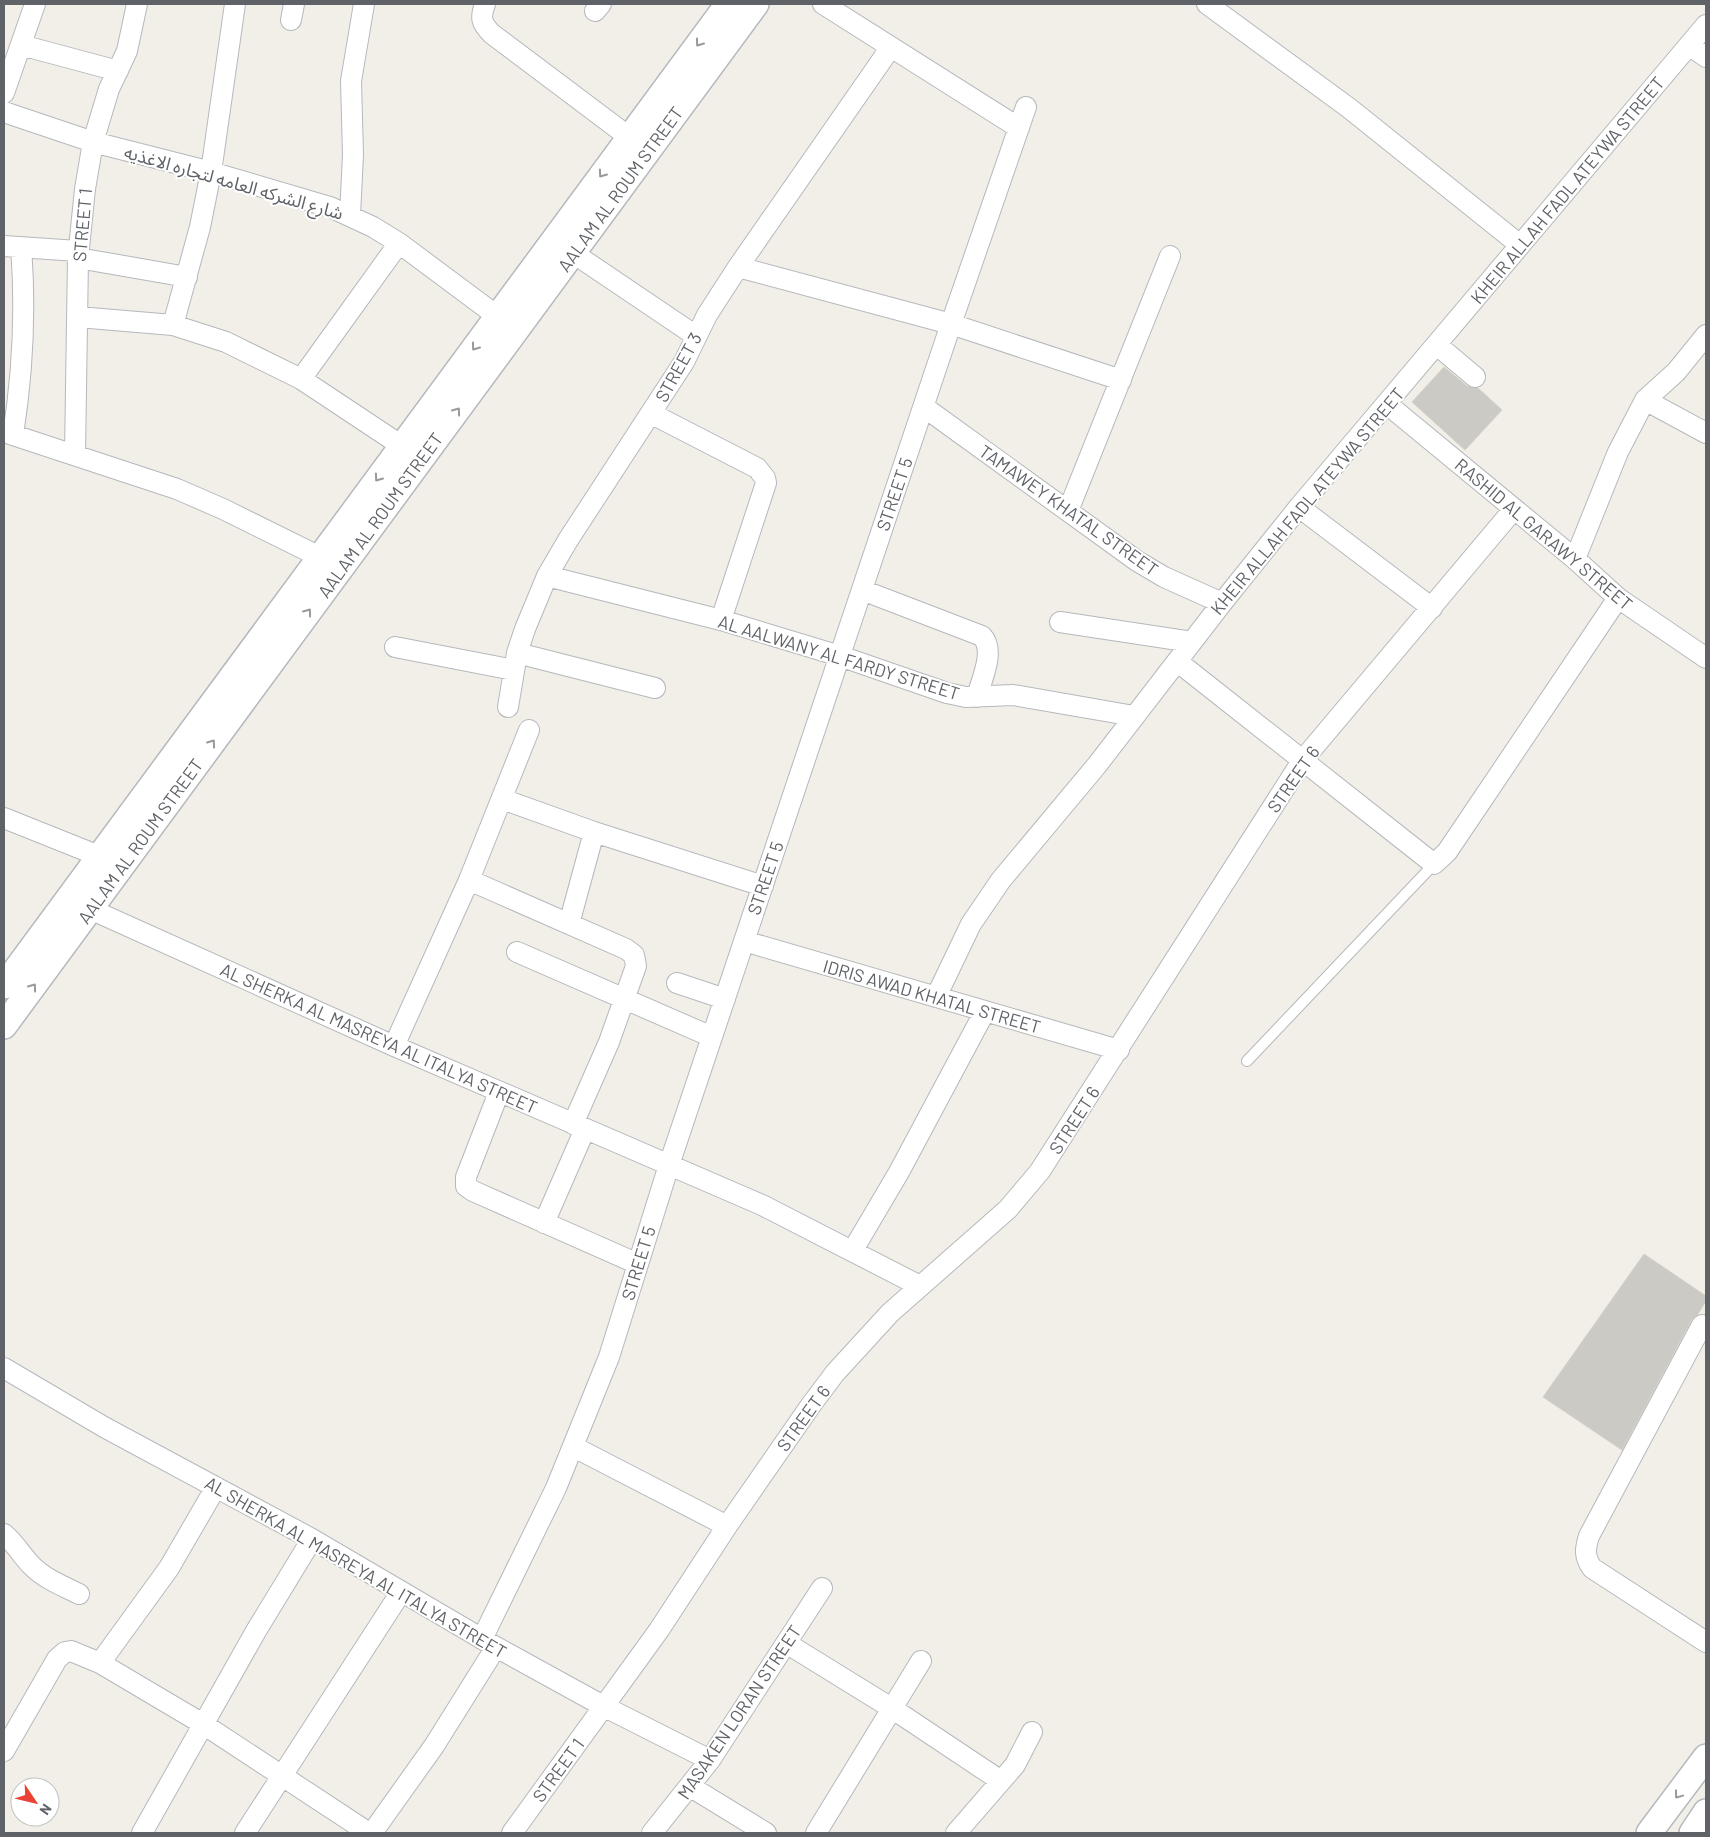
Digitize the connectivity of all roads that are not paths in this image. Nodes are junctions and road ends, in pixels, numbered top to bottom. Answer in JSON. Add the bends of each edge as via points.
{"nodes":[{"id":1,"x":35,"y":4,"type":"edge"},
{"id":2,"x":137,"y":4,"type":"edge"},
{"id":3,"x":235,"y":4,"type":"edge"},
{"id":4,"x":364,"y":4,"type":"edge"},
{"id":5,"x":485,"y":4,"type":"edge"},
{"id":6,"x":728,"y":4,"type":"edge"},
{"id":7,"x":756,"y":4,"type":"edge"},
{"id":8,"x":823,"y":4,"type":"edge"},
{"id":9,"x":1207,"y":4,"type":"edge"},
{"id":10,"x":852,"y":11,"type":"edge"},
{"id":11,"x":1706,"y":25,"type":"edge"},
{"id":12,"x":1689,"y":45,"type":"junction"},
{"id":13,"x":891,"y":47,"type":"junction"},
{"id":14,"x":14,"y":54,"type":"edge"},
{"id":15,"x":1706,"y":57,"type":"edge"},
{"id":16,"x":118,"y":71,"type":"junction"},
{"id":17,"x":4,"y":93,"type":"edge"},
{"id":18,"x":1026,"y":108,"type":"dead end"},
{"id":19,"x":4,"y":112,"type":"edge"},
{"id":20,"x":1019,"y":128,"type":"junction"},
{"id":21,"x":629,"y":137,"type":"junction"},
{"id":22,"x":93,"y":142,"type":"junction"},
{"id":23,"x":211,"y":172,"type":"junction"},
{"id":24,"x":350,"y":215,"type":"junction"},
{"id":25,"x":399,"y":243,"type":"junction"},
{"id":26,"x":1520,"y":245,"type":"junction"},
{"id":27,"x":12,"y":246,"type":"edge"},
{"id":28,"x":573,"y":253,"type":"junction"},
{"id":29,"x":78,"y":254,"type":"junction"},
{"id":30,"x":1170,"y":256,"type":"dead end"},
{"id":31,"x":738,"y":267,"type":"junction"},
{"id":32,"x":187,"y":277,"type":"junction"},
{"id":33,"x":497,"y":316,"type":"junction"},
{"id":34,"x":78,"y":317,"type":"junction"},
{"id":35,"x":950,"y":324,"type":"junction"},
{"id":36,"x":173,"y":325,"type":"junction"},
{"id":37,"x":1706,"y":335,"type":"edge"},
{"id":38,"x":696,"y":336,"type":"junction"},
{"id":39,"x":1437,"y":345,"type":"junction"},
{"id":40,"x":1475,"y":377,"type":"dead end"},
{"id":41,"x":301,"y":379,"type":"junction"},
{"id":42,"x":1121,"y":380,"type":"junction"},
{"id":43,"x":1645,"y":400,"type":"junction"},
{"id":44,"x":1386,"y":404,"type":"junction"},
{"id":45,"x":924,"y":407,"type":"junction"},
{"id":46,"x":652,"y":414,"type":"junction"},
{"id":47,"x":8,"y":433,"type":"edge"},
{"id":48,"x":1706,"y":433,"type":"edge"},
{"id":49,"x":415,"y":441,"type":"junction"},
{"id":50,"x":75,"y":454,"type":"junction"},
{"id":51,"x":1299,"y":507,"type":"junction"},
{"id":52,"x":1514,"y":509,"type":"junction"},
{"id":53,"x":1068,"y":511,"type":"junction"},
{"id":54,"x":320,"y":557,"type":"junction"},
{"id":55,"x":1575,"y":559,"type":"junction"},
{"id":56,"x":547,"y":576,"type":"junction"},
{"id":57,"x":862,"y":590,"type":"junction"},
{"id":58,"x":1618,"y":598,"type":"junction"},
{"id":59,"x":1222,"y":603,"type":"junction"},
{"id":60,"x":1432,"y":608,"type":"junction"},
{"id":61,"x":721,"y":620,"type":"junction"},
{"id":62,"x":1060,"y":622,"type":"dead end"},
{"id":63,"x":1192,"y":642,"type":"junction"},
{"id":64,"x":395,"y":647,"type":"dead end"},
{"id":65,"x":840,"y":656,"type":"junction"},
{"id":66,"x":1706,"y":658,"type":"edge"},
{"id":67,"x":516,"y":661,"type":"junction"},
{"id":68,"x":1178,"y":662,"type":"junction"},
{"id":69,"x":655,"y":688,"type":"dead end"},
{"id":70,"x":977,"y":697,"type":"junction"},
{"id":71,"x":508,"y":707,"type":"dead end"},
{"id":72,"x":1134,"y":716,"type":"junction"},
{"id":73,"x":529,"y":730,"type":"dead end"},
{"id":74,"x":1302,"y":761,"type":"junction"},
{"id":75,"x":502,"y":799,"type":"junction"},
{"id":76,"x":4,"y":818,"type":"edge"},
{"id":77,"x":594,"y":832,"type":"junction"},
{"id":78,"x":99,"y":856,"type":"junction"},
{"id":79,"x":1434,"y":864,"type":"junction"},
{"id":80,"x":469,"y":880,"type":"junction"},
{"id":81,"x":763,"y":886,"type":"junction"},
{"id":82,"x":90,"y":909,"type":"junction"},
{"id":83,"x":569,"y":924,"type":"junction"},
{"id":84,"x":744,"y":941,"type":"junction"},
{"id":85,"x":517,"y":952,"type":"dead end"},
{"id":86,"x":677,"y":983,"type":"dead end"},
{"id":87,"x":4,"y":986,"type":"edge"},
{"id":88,"x":936,"y":997,"type":"junction"},
{"id":89,"x":725,"y":999,"type":"junction"},
{"id":90,"x":625,"y":1000,"type":"junction"},
{"id":91,"x":984,"y":1011,"type":"junction"},
{"id":92,"x":4,"y":1026,"type":"edge"},
{"id":93,"x":712,"y":1037,"type":"junction"},
{"id":94,"x":394,"y":1046,"type":"junction"},
{"id":95,"x":1119,"y":1050,"type":"junction"},
{"id":96,"x":1247,"y":1061,"type":"dead end"},
{"id":97,"x":498,"y":1092,"type":"junction"},
{"id":98,"x":579,"y":1126,"type":"junction"},
{"id":99,"x":669,"y":1165,"type":"junction"},
{"id":100,"x":544,"y":1223,"type":"junction"},
{"id":101,"x":853,"y":1250,"type":"junction"},
{"id":102,"x":638,"y":1264,"type":"junction"},
{"id":103,"x":920,"y":1286,"type":"junction"},
{"id":104,"x":1702,"y":1325,"type":"dead end"},
{"id":105,"x":4,"y":1368,"type":"edge"},
{"id":106,"x":574,"y":1447,"type":"junction"},
{"id":107,"x":216,"y":1487,"type":"junction"},
{"id":108,"x":727,"y":1526,"type":"junction"},
{"id":109,"x":4,"y":1534,"type":"edge"},
{"id":110,"x":312,"y":1539,"type":"junction"},
{"id":111,"x":822,"y":1588,"type":"dead end"},
{"id":112,"x":401,"y":1592,"type":"junction"},
{"id":113,"x":79,"y":1594,"type":"dead end"},
{"id":114,"x":1706,"y":1642,"type":"edge"},
{"id":115,"x":489,"y":1643,"type":"junction"},
{"id":116,"x":786,"y":1643,"type":"junction"},
{"id":117,"x":921,"y":1661,"type":"dead end"},
{"id":118,"x":100,"y":1664,"type":"junction"},
{"id":119,"x":605,"y":1707,"type":"junction"},
{"id":120,"x":893,"y":1709,"type":"junction"},
{"id":121,"x":203,"y":1724,"type":"junction"},
{"id":122,"x":1032,"y":1732,"type":"dead end"},
{"id":123,"x":4,"y":1751,"type":"edge"},
{"id":124,"x":1706,"y":1756,"type":"edge"},
{"id":125,"x":710,"y":1760,"type":"junction"},
{"id":126,"x":281,"y":1775,"type":"junction"},
{"id":127,"x":1001,"y":1781,"type":"junction"},
{"id":128,"x":691,"y":1787,"type":"junction"},
{"id":129,"x":1706,"y":1812,"type":"edge"},
{"id":130,"x":142,"y":1833,"type":"edge"},
{"id":131,"x":245,"y":1833,"type":"edge"},
{"id":132,"x":371,"y":1833,"type":"edge"},
{"id":133,"x":512,"y":1833,"type":"edge"},
{"id":134,"x":652,"y":1833,"type":"edge"},
{"id":135,"x":766,"y":1833,"type":"edge"},
{"id":136,"x":816,"y":1833,"type":"edge"},
{"id":137,"x":956,"y":1833,"type":"edge"},
{"id":138,"x":1649,"y":1833,"type":"edge"},
{"id":139,"x":1692,"y":1833,"type":"edge"}],
"edges":[{"from":1,"to":14,"type":"street"},
{"from":2,"to":16,"type":"street","name":"STREET 1","via":[[127,51]]},
{"from":3,"to":23,"type":"street"},
{"from":4,"to":24,"type":"street","via":[[351,81],[353,155]]},
{"from":5,"to":21,"type":"street","via":[[481,16],[483,25],[492,34]]},
{"from":6,"to":21,"type":"street","name":"AALAM AL ROUM STREET","one_way":true},
{"from":7,"to":28,"type":"street","name":"AALAM AL ROUM STREET"},
{"from":8,"to":10,"type":"street"},
{"from":9,"to":26,"type":"street","via":[[1349,108]]},
{"from":10,"to":13,"type":"street"},
{"from":11,"to":12,"type":"street","name":"KHEIR ALLAH FADL ATEYWA STREET"},
{"from":12,"to":15,"type":"street"},
{"from":12,"to":26,"type":"street","name":"KHEIR ALLAH FADL ATEYWA STREET"},
{"from":13,"to":20,"type":"street"},
{"from":13,"to":31,"type":"street","name":"STREET 3"},
{"from":14,"to":16,"type":"street"},
{"from":14,"to":17,"type":"street"},
{"from":16,"to":22,"type":"street","name":"STREET 1","via":[[109,89]]},
{"from":18,"to":20,"type":"street","name":"STREET 5"},
{"from":19,"to":22,"type":"street","name":"شارع الشركه العامه لتجاره الاغذيه"},
{"from":20,"to":35,"type":"street","name":"STREET 5"},
{"from":21,"to":33,"type":"street","name":"AALAM AL ROUM STREET","one_way":true},
{"from":22,"to":23,"type":"street","name":"شارع الشركه العامه لتجاره الاغذيه"},
{"from":22,"to":29,"type":"street","name":"STREET 1"},
{"from":23,"to":24,"type":"street","name":"شارع الشركه العامه لتجاره الاغذيه"},
{"from":23,"to":32,"type":"street"},
{"from":24,"to":25,"type":"street","name":"شارع الشركه العامه لتجاره الاغذيه"},
{"from":25,"to":33,"type":"street","name":"شارع الشركه العامه لتجاره الاغذيه"},
{"from":25,"to":41,"type":"street"},
{"from":26,"to":39,"type":"street","name":"KHEIR ALLAH FADL ATEYWA STREET"},
{"from":27,"to":29,"type":"street"},
{"from":27,"to":47,"type":"street","via":[[25,296],[20,389]]},
{"from":28,"to":38,"type":"street"},
{"from":49,"to":28,"type":"street","name":"AALAM AL ROUM STREET","one_way":true},
{"from":29,"to":32,"type":"street"},
{"from":29,"to":34,"type":"street","name":"STREET 1"},
{"from":30,"to":42,"type":"street"},
{"from":31,"to":35,"type":"street"},
{"from":31,"to":38,"type":"street","name":"STREET 3"},
{"from":32,"to":36,"type":"street"},
{"from":33,"to":49,"type":"street","name":"AALAM AL ROUM STREET","one_way":true},
{"from":34,"to":36,"type":"street"},
{"from":34,"to":50,"type":"street","name":"STREET 1"},
{"from":35,"to":42,"type":"street"},
{"from":35,"to":45,"type":"street","name":"STREET 5"},
{"from":36,"to":41,"type":"street","via":[[251,353]]},
{"from":37,"to":43,"type":"street","via":[[1676,372]]},
{"from":38,"to":46,"type":"street","name":"STREET 3"},
{"from":39,"to":40,"type":"street"},
{"from":39,"to":44,"type":"street","name":"KHEIR ALLAH FADL ATEYWA STREET"},
{"from":41,"to":49,"type":"street"},
{"from":42,"to":53,"type":"street"},
{"from":43,"to":48,"type":"street"},
{"from":43,"to":55,"type":"street","via":[[1618,452]]},
{"from":44,"to":51,"type":"street","name":"KHEIR ALLAH FADL ATEYWA STREET"},
{"from":44,"to":52,"type":"street","name":"RASHID AL GARAWY STREET"},
{"from":45,"to":53,"type":"street","name":"TAMAWEY KHATAL STREET"},
{"from":45,"to":57,"type":"street","name":"STREET 5"},
{"from":46,"to":56,"type":"street","name":"STREET 3"},
{"from":46,"to":61,"type":"street","via":[[757,468],[765,478]]},
{"from":47,"to":50,"type":"street"},
{"from":49,"to":54,"type":"street","name":"AALAM AL ROUM STREET","one_way":true},
{"from":82,"to":49,"type":"street","name":"AALAM AL ROUM STREET","one_way":true},
{"from":50,"to":54,"type":"street","via":[[205,501]]},
{"from":51,"to":59,"type":"street","name":"KHEIR ALLAH FADL ATEYWA STREET"},
{"from":51,"to":60,"type":"street"},
{"from":52,"to":55,"type":"street","name":"RASHID AL GARAWY STREET"},
{"from":52,"to":60,"type":"street","name":"STREET 6"},
{"from":53,"to":59,"type":"street","name":"TAMAWEY KHATAL STREET","via":[[1137,561]]},
{"from":54,"to":78,"type":"street","name":"AALAM AL ROUM STREET"},
{"from":55,"to":58,"type":"street","name":"RASHID AL GARAWY STREET"},
{"from":56,"to":61,"type":"street","name":"AL AALWANY AL FARDY STREET"},
{"from":56,"to":67,"type":"street","name":"STREET 3"},
{"from":57,"to":65,"type":"street","name":"STREET 5"},
{"from":57,"to":70,"type":"street","via":[[982,636],[988,652]]},
{"from":58,"to":66,"type":"street","name":"RASHID AL GARAWY STREET"},
{"from":58,"to":79,"type":"street","via":[[1447,852]]},
{"from":59,"to":63,"type":"street","name":"KHEIR ALLAH FADL ATEYWA STREET"},
{"from":60,"to":74,"type":"street","name":"STREET 6"},
{"from":61,"to":65,"type":"street","name":"AL AALWANY AL FARDY STREET"},
{"from":62,"to":63,"type":"street"},
{"from":63,"to":68,"type":"street","name":"KHEIR ALLAH FADL ATEYWA STREET"},
{"from":64,"to":67,"type":"street"},
{"from":65,"to":70,"type":"street","name":"AL AALWANY AL FARDY STREET","via":[[947,693]]},
{"from":65,"to":81,"type":"street","name":"STREET 5"},
{"from":67,"to":69,"type":"street"},
{"from":67,"to":71,"type":"street","name":"STREET 3"},
{"from":68,"to":72,"type":"street","name":"KHEIR ALLAH FADL ATEYWA STREET"},
{"from":68,"to":74,"type":"street"},
{"from":70,"to":72,"type":"street","name":"AL AALWANY AL FARDY STREET","via":[[1013,695]]},
{"from":72,"to":88,"type":"street","name":"KHEIR ALLAH FADL ATEYWA STREET","via":[[985,902]]},
{"from":73,"to":75,"type":"street"},
{"from":74,"to":79,"type":"street"},
{"from":74,"to":95,"type":"street","name":"STREET 6"},
{"from":75,"to":77,"type":"street"},
{"from":75,"to":80,"type":"street"},
{"from":76,"to":78,"type":"street"},
{"from":77,"to":81,"type":"street"},
{"from":77,"to":83,"type":"street"},
{"from":78,"to":87,"type":"street","name":"AALAM AL ROUM STREET"},
{"from":79,"to":96,"type":"lane"},
{"from":80,"to":83,"type":"street"},
{"from":80,"to":94,"type":"street"},
{"from":81,"to":84,"type":"street","name":"STREET 5"},
{"from":92,"to":82,"type":"street","name":"AALAM AL ROUM STREET","one_way":true},
{"from":82,"to":94,"type":"street","name":"AL SHERKA AL MASREYA AL ITALYA STREET"},
{"from":83,"to":90,"type":"street","via":[[634,955],[636,966]]},
{"from":84,"to":88,"type":"street","name":"IDRIS AWAD KHATAL STREET"},
{"from":84,"to":89,"type":"street","name":"STREET 5"},
{"from":85,"to":90,"type":"street"},
{"from":86,"to":89,"type":"street"},
{"from":88,"to":91,"type":"street","name":"IDRIS AWAD KHATAL STREET"},
{"from":89,"to":93,"type":"street","name":"STREET 5"},
{"from":90,"to":93,"type":"street"},
{"from":90,"to":98,"type":"street"},
{"from":91,"to":95,"type":"street","name":"IDRIS AWAD KHATAL STREET"},
{"from":91,"to":101,"type":"street","via":[[899,1172]]},
{"from":93,"to":99,"type":"street","name":"STREET 5"},
{"from":94,"to":97,"type":"street","name":"AL SHERKA AL MASREYA AL ITALYA STREET"},
{"from":95,"to":103,"type":"street","name":"STREET 6","via":[[1025,1191],[991,1226]]},
{"from":97,"to":98,"type":"street","name":"AL SHERKA AL MASREYA AL ITALYA STREET"},
{"from":97,"to":100,"type":"street","via":[[466,1177],[466,1186]]},
{"from":98,"to":99,"type":"street","name":"AL SHERKA AL MASREYA AL ITALYA STREET"},
{"from":98,"to":100,"type":"street"},
{"from":99,"to":101,"type":"street","name":"AL SHERKA AL MASREYA AL ITALYA STREET","via":[[762,1205]]},
{"from":99,"to":102,"type":"street","name":"STREET 5"},
{"from":100,"to":102,"type":"street"},
{"from":101,"to":103,"type":"street","name":"AL SHERKA AL MASREYA AL ITALYA STREET"},
{"from":102,"to":106,"type":"street","name":"STREET 5","via":[[609,1357]]},
{"from":103,"to":108,"type":"street","name":"STREET 6","via":[[862,1342],[836,1373]]},
{"from":104,"to":114,"type":"street","via":[[1589,1536],[1585,1550],[1586,1560],[1592,1568]]},
{"from":105,"to":107,"type":"street","name":"AL SHERKA AL MASREYA AL ITALYA STREET"},
{"from":106,"to":108,"type":"street"},
{"from":106,"to":115,"type":"street","name":"STREET 5"},
{"from":107,"to":110,"type":"street","name":"AL SHERKA AL MASREYA AL ITALYA STREET"},
{"from":107,"to":118,"type":"street","via":[[169,1568]]},
{"from":108,"to":119,"type":"street","name":"STREET 6"},
{"from":109,"to":113,"type":"street","via":[[43,1575]]},
{"from":110,"to":112,"type":"street","name":"AL SHERKA AL MASREYA AL ITALYA STREET"},
{"from":110,"to":121,"type":"street"},
{"from":111,"to":116,"type":"street","name":"MASAKEN LORAN STREET"},
{"from":112,"to":115,"type":"street","name":"AL SHERKA AL MASREYA AL ITALYA STREET"},
{"from":112,"to":126,"type":"street"},
{"from":115,"to":119,"type":"street","name":"AL SHERKA AL MASREYA AL ITALYA STREET"},
{"from":115,"to":132,"type":"street","name":"STREET 5","via":[[434,1746]]},
{"from":116,"to":120,"type":"street"},
{"from":116,"to":125,"type":"street","name":"MASAKEN LORAN STREET"},
{"from":117,"to":120,"type":"street"},
{"from":118,"to":121,"type":"street"},
{"from":118,"to":123,"type":"street","via":[[71,1651],[57,1659]]},
{"from":119,"to":125,"type":"street","name":"AL SHERKA AL MASREYA AL ITALYA STREET"},
{"from":119,"to":133,"type":"street","name":"STREET 1"},
{"from":120,"to":127,"type":"street"},
{"from":120,"to":136,"type":"street"},
{"from":121,"to":126,"type":"street"},
{"from":121,"to":130,"type":"street"},
{"from":122,"to":127,"type":"street","via":[[1015,1765]]},
{"from":124,"to":138,"type":"street","one_way":true},
{"from":125,"to":128,"type":"street","name":"MASAKEN LORAN STREET"},
{"from":126,"to":131,"type":"street"},
{"from":126,"to":132,"type":"street"},
{"from":127,"to":137,"type":"street"},
{"from":128,"to":134,"type":"street","name":"MASAKEN LORAN STREET"},
{"from":128,"to":135,"type":"street"},
{"from":129,"to":139,"type":"street"}]}
